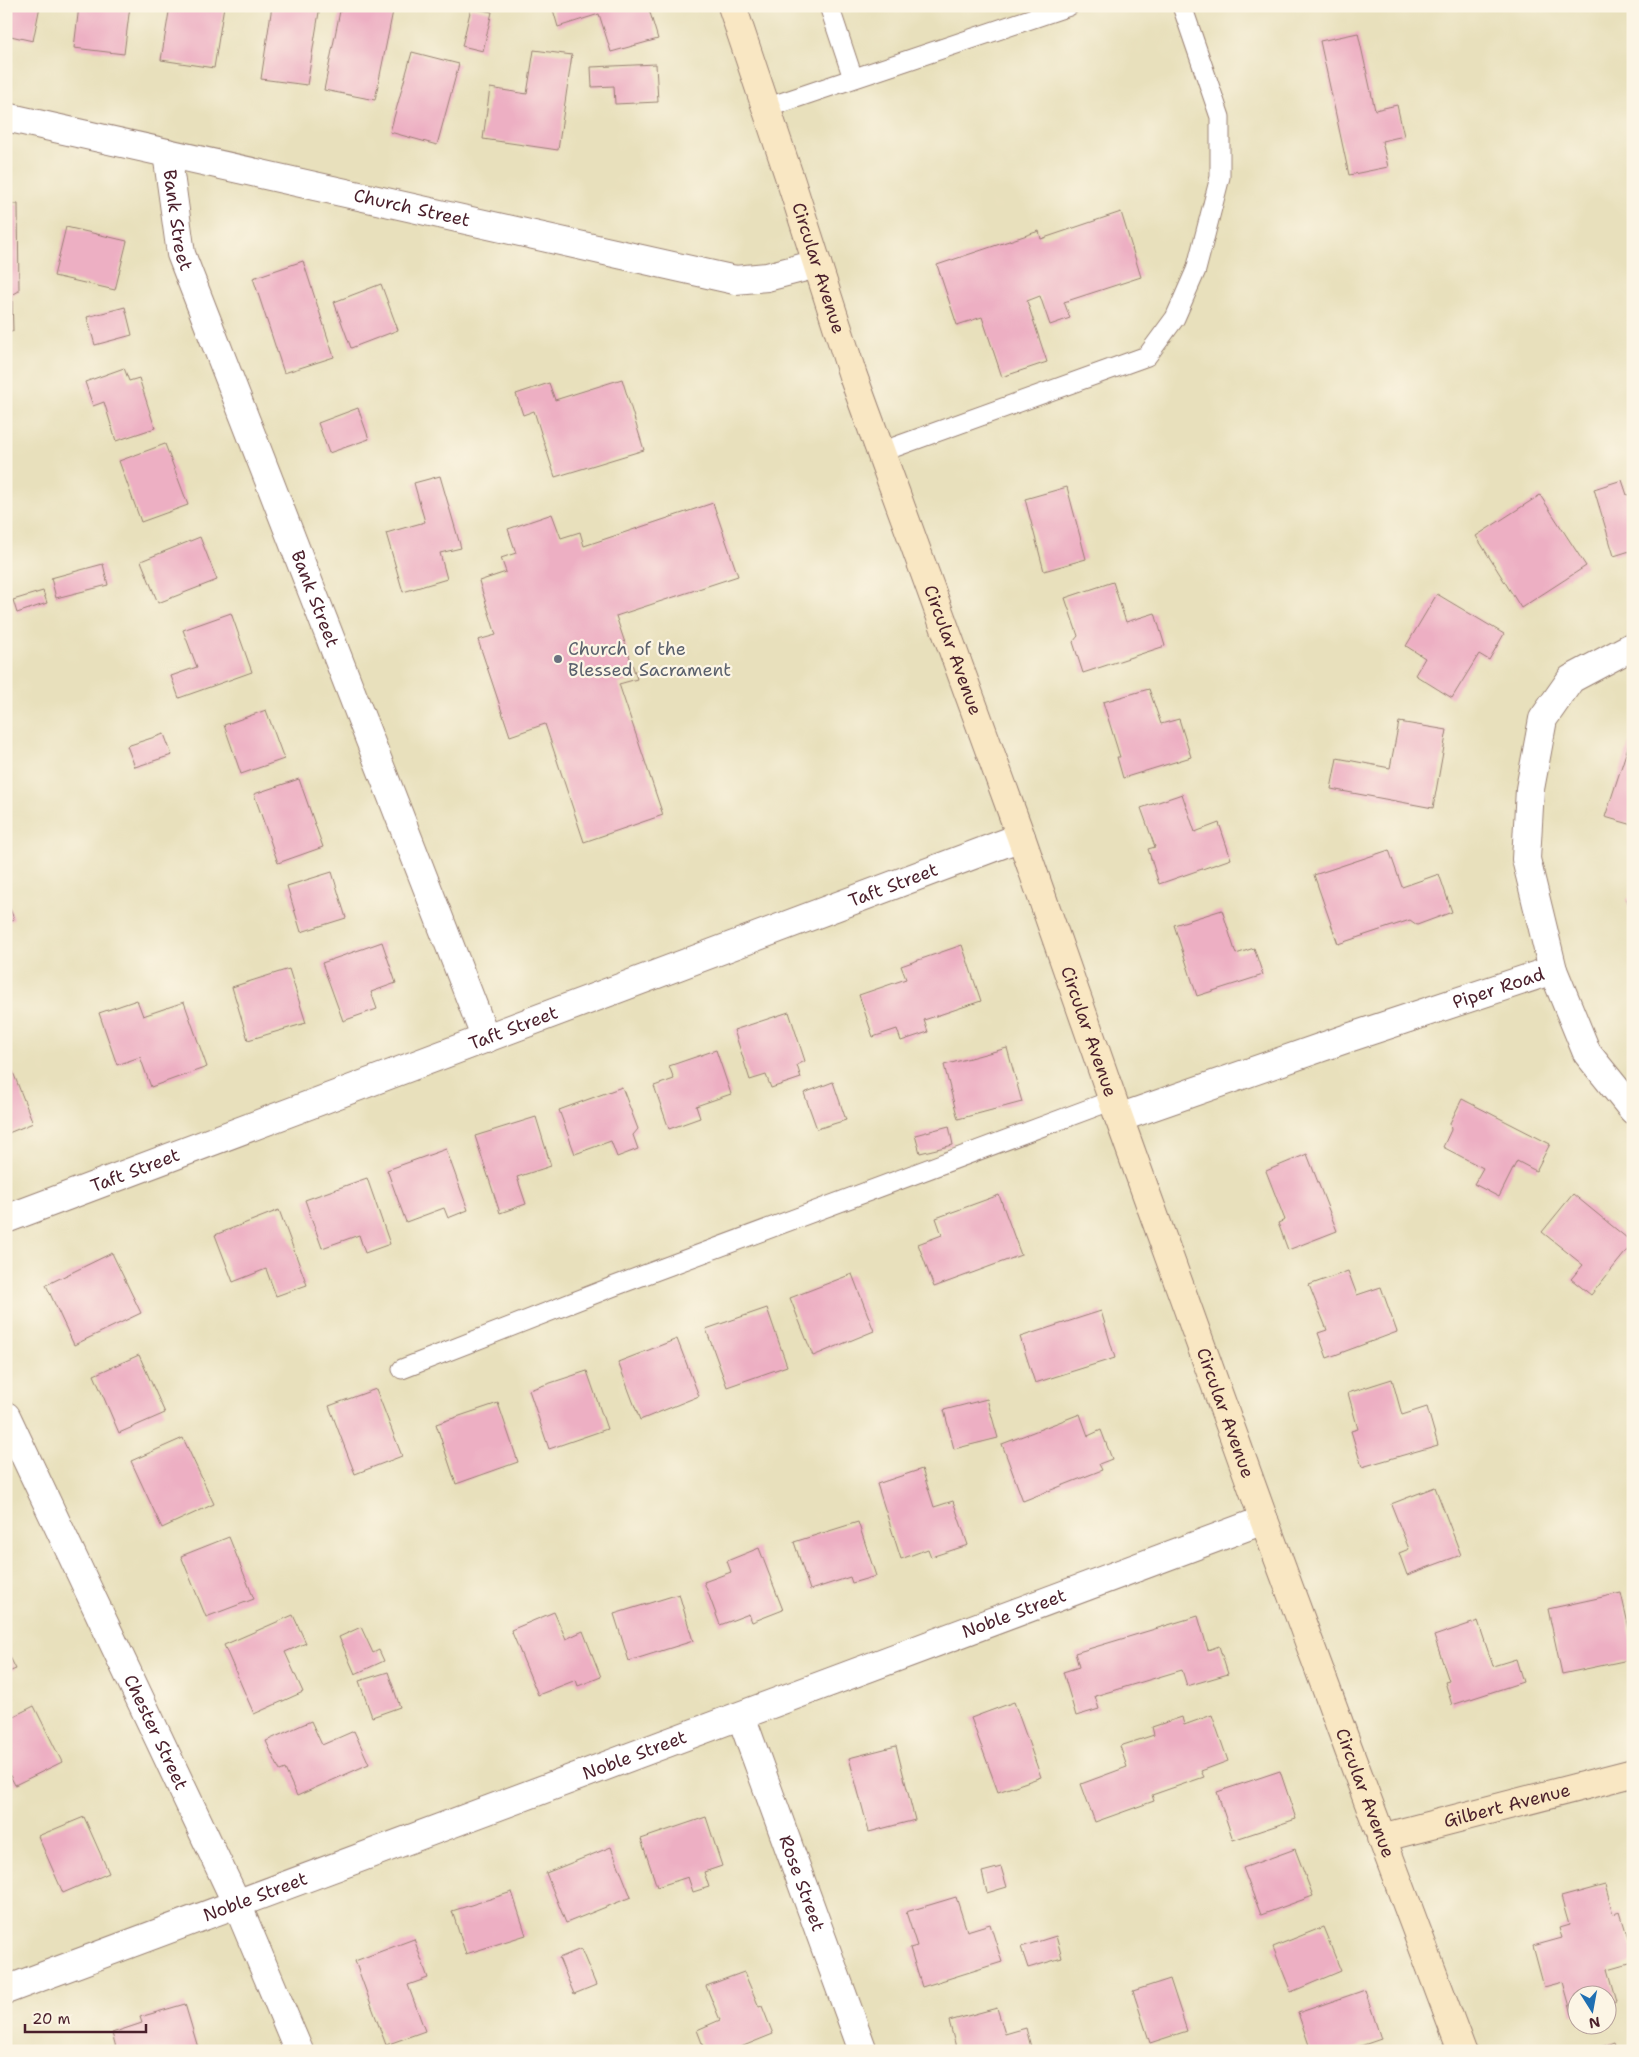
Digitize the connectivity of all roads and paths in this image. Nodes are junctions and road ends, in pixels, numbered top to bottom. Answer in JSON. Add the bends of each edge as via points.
{"nodes":[{"id":1,"x":732,"y":6,"type":"edge"},
{"id":2,"x":829,"y":6,"type":"edge"},
{"id":3,"x":1069,"y":6,"type":"edge"},
{"id":4,"x":1182,"y":6,"type":"edge"},
{"id":5,"x":853,"y":78,"type":"junction"},
{"id":6,"x":766,"y":108,"type":"junction"},
{"id":7,"x":6,"y":117,"type":"edge"},
{"id":8,"x":167,"y":153,"type":"junction"},
{"id":9,"x":817,"y":264,"type":"junction"},
{"id":10,"x":881,"y":452,"type":"junction"},
{"id":11,"x":1633,"y":646,"type":"edge"},
{"id":12,"x":1021,"y":836,"type":"junction"},
{"id":13,"x":1553,"y":970,"type":"junction"},
{"id":14,"x":486,"y":1039,"type":"junction"},
{"id":15,"x":1116,"y":1109,"type":"junction"},
{"id":16,"x":1633,"y":1110,"type":"edge"},
{"id":17,"x":6,"y":1219,"type":"edge"},
{"id":18,"x":402,"y":1369,"type":"dead end"},
{"id":19,"x":6,"y":1416,"type":"edge"},
{"id":20,"x":1264,"y":1520,"type":"junction"},
{"id":21,"x":741,"y":1716,"type":"junction"},
{"id":22,"x":1633,"y":1773,"type":"edge"},
{"id":23,"x":1381,"y":1838,"type":"junction"},
{"id":24,"x":238,"y":1904,"type":"junction"},
{"id":25,"x":6,"y":1990,"type":"edge"},
{"id":26,"x":299,"y":2051,"type":"edge"},
{"id":27,"x":863,"y":2051,"type":"edge"},
{"id":28,"x":1462,"y":2051,"type":"edge"}],
"edges":[{"from":1,"to":6,"type":"main road","name":"Circular Avenue"},
{"from":2,"to":5,"type":"lane"},
{"from":3,"to":5,"type":"lane"},
{"from":4,"to":10,"type":"lane","via":[[1220,117],[1220,177],[1196,270],[1175,318],[1147,356]]},
{"from":5,"to":6,"type":"lane"},
{"from":6,"to":9,"type":"main road","name":"Circular Avenue"},
{"from":7,"to":8,"type":"street","name":"Church Street"},
{"from":8,"to":9,"type":"street","name":"Church Street","via":[[735,280],[767,277]]},
{"from":8,"to":14,"type":"street","name":"Bank Street","via":[[181,254]]},
{"from":9,"to":10,"type":"main road","name":"Circular Avenue"},
{"from":10,"to":12,"type":"main road","name":"Circular Avenue"},
{"from":11,"to":13,"type":"street","name":"Piper Road","via":[[1571,679],[1543,719],[1530,789],[1526,859]]},
{"from":12,"to":14,"type":"street","name":"Taft Street"},
{"from":12,"to":15,"type":"main road","name":"Circular Avenue"},
{"from":13,"to":15,"type":"street","name":"Piper Road","via":[[1339,1042]]},
{"from":13,"to":16,"type":"street","via":[[1587,1053]]},
{"from":14,"to":17,"type":"street","name":"Taft Street"},
{"from":15,"to":18,"type":"lane","via":[[621,1283]]},
{"from":15,"to":20,"type":"main road","name":"Circular Avenue"},
{"from":19,"to":24,"type":"street","name":"Chester Street"},
{"from":20,"to":21,"type":"street","name":"Noble Street"},
{"from":20,"to":23,"type":"main road","name":"Circular Avenue"},
{"from":21,"to":24,"type":"street","name":"Noble Street"},
{"from":21,"to":27,"type":"street","name":"Rose Street"},
{"from":22,"to":23,"type":"main road","name":"Gilbert Avenue"},
{"from":23,"to":28,"type":"main road","name":"Circular Avenue"},
{"from":24,"to":25,"type":"street","name":"Noble Street"},
{"from":24,"to":26,"type":"street","name":"Chester Street"}]}
